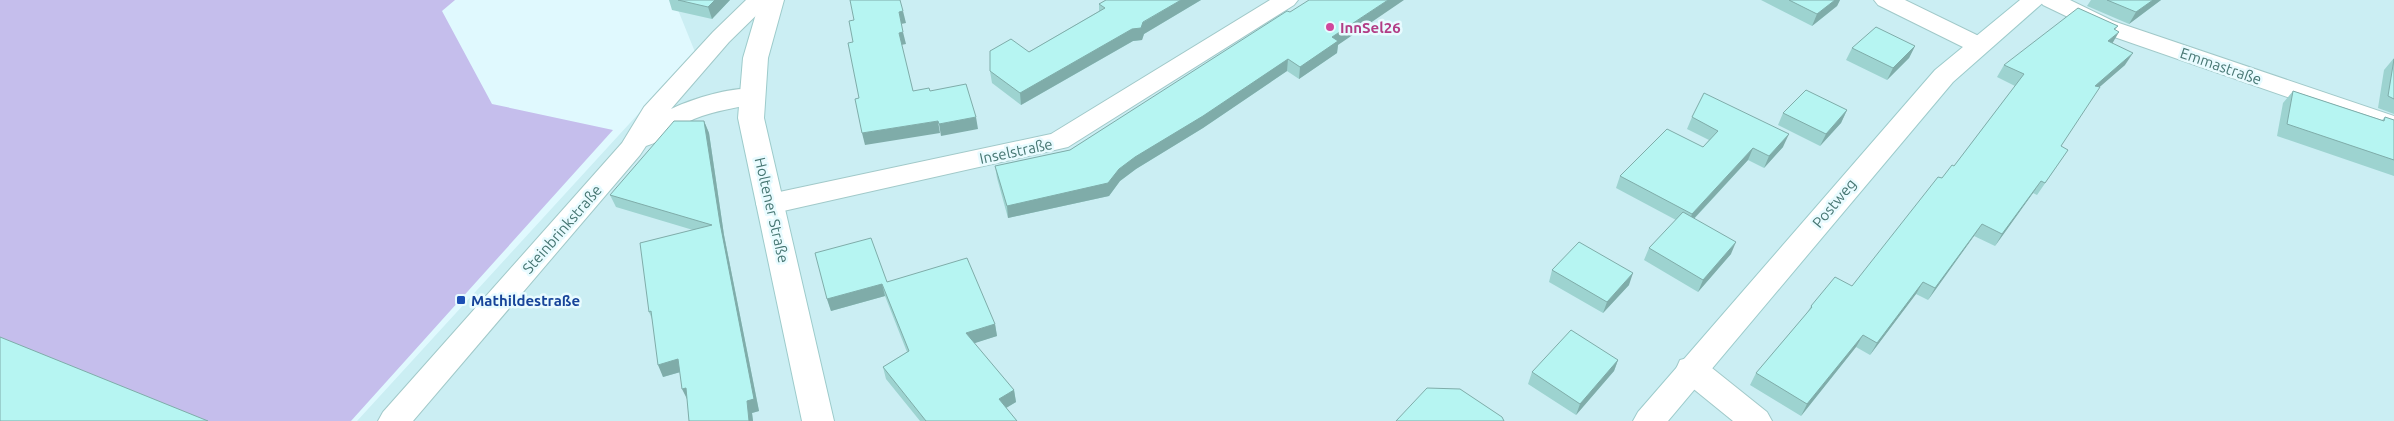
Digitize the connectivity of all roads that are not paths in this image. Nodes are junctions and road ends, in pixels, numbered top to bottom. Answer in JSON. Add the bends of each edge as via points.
{"nodes":[{"id":1,"x":760,"y":0,"type":"edge"},
{"id":2,"x":772,"y":0,"type":"edge"},
{"id":3,"x":1286,"y":0,"type":"edge"},
{"id":4,"x":1886,"y":0,"type":"edge"},
{"id":5,"x":2034,"y":0,"type":"edge"},
{"id":6,"x":2051,"y":0,"type":"edge"},
{"id":7,"x":1978,"y":45,"type":"junction"},
{"id":8,"x":751,"y":96,"type":"junction"},
{"id":9,"x":2394,"y":125,"type":"edge"},
{"id":10,"x":631,"y":149,"type":"junction"},
{"id":11,"x":770,"y":204,"type":"junction"},
{"id":12,"x":1691,"y":369,"type":"junction"},
{"id":13,"x":394,"y":421,"type":"edge"},
{"id":14,"x":818,"y":421,"type":"edge"},
{"id":15,"x":1649,"y":421,"type":"edge"},
{"id":16,"x":1756,"y":421,"type":"edge"}],
"edges":[{"from":1,"to":10,"type":"street","name":"Steinbrinkstraße","via":[[721,37],[653,113]]},
{"from":2,"to":8,"type":"street","name":"Holtener Straße","via":[[759,35]]},
{"from":3,"to":11,"type":"street","name":"Inselstraße","via":[[1059,141]]},
{"from":4,"to":7,"type":"street"},
{"from":5,"to":7,"type":"street","name":"Postweg"},
{"from":6,"to":9,"type":"street","name":"Emmastraße","via":[[2105,26]]},
{"from":7,"to":12,"type":"street","name":"Postweg","via":[[1944,76]]},
{"from":8,"to":10,"type":"street","name":"Steinbrinkstraße","via":[[697,106],[676,115]]},
{"from":8,"to":11,"type":"street","name":"Holtener Straße","via":[[752,118]]},
{"from":10,"to":13,"type":"street","name":"Steinbrinkstraße"},
{"from":11,"to":14,"type":"street","name":"Holtener Straße"},
{"from":12,"to":15,"type":"street","name":"Postweg"},
{"from":12,"to":16,"type":"street"}]}
